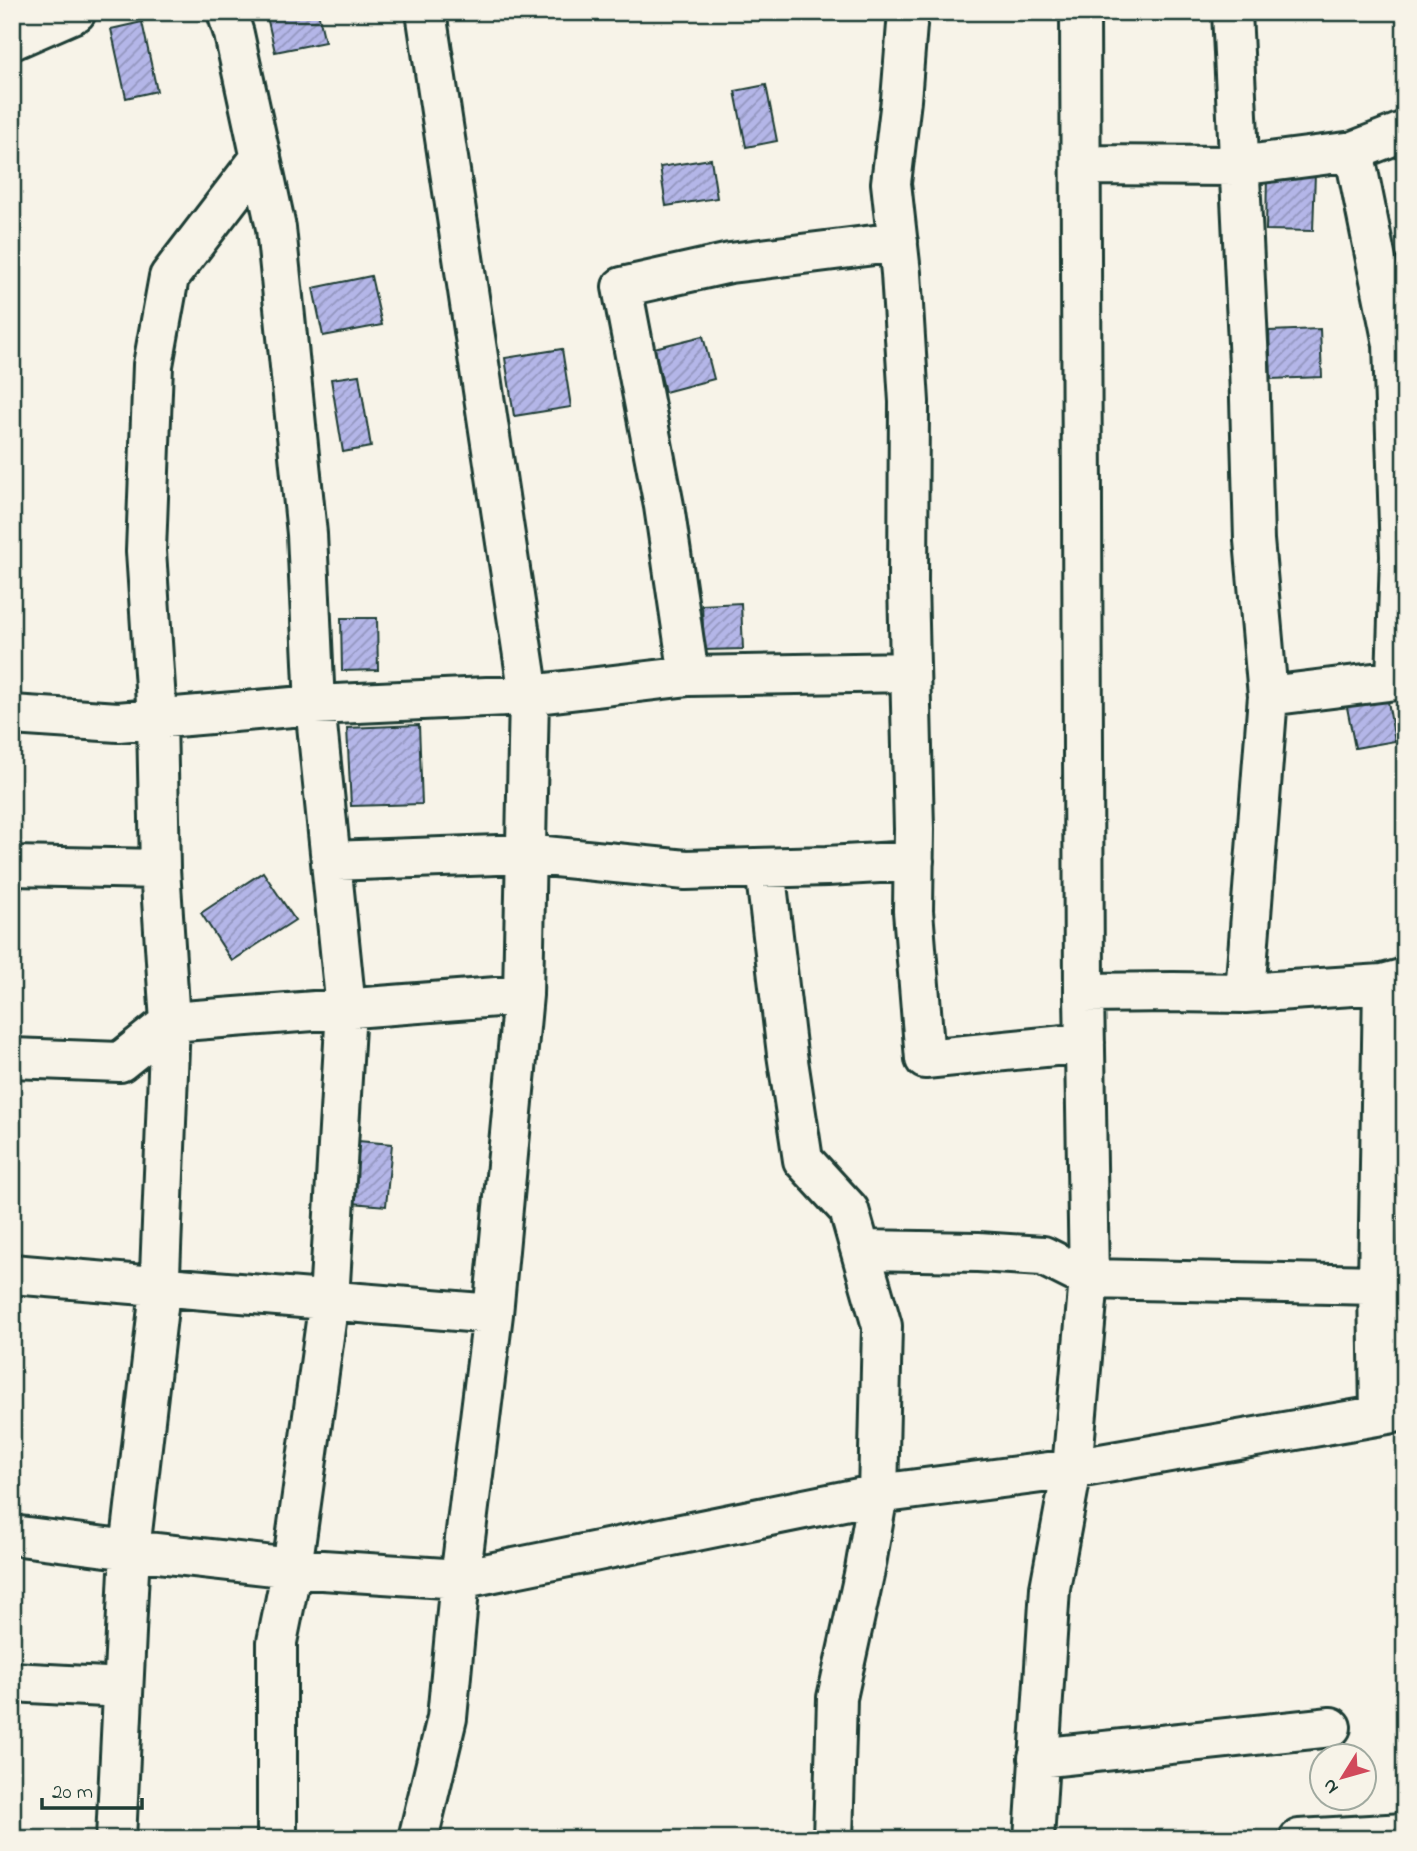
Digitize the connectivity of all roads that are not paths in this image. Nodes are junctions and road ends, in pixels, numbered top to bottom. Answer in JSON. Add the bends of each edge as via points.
{"nodes":[{"id":1,"x":75,"y":12,"type":"edge"},
{"id":2,"x":227,"y":12,"type":"edge"},
{"id":3,"x":426,"y":12,"type":"edge"},
{"id":4,"x":908,"y":12,"type":"edge"},
{"id":5,"x":1080,"y":12,"type":"edge"},
{"id":6,"x":1232,"y":12,"type":"edge"},
{"id":7,"x":12,"y":40,"type":"edge"},
{"id":8,"x":1405,"y":131,"type":"edge"},
{"id":9,"x":1354,"y":151,"type":"junction"},
{"id":10,"x":261,"y":157,"type":"junction"},
{"id":11,"x":1081,"y":165,"type":"junction"},
{"id":12,"x":1238,"y":166,"type":"junction"},
{"id":13,"x":898,"y":242,"type":"junction"},
{"id":14,"x":910,"y":672,"type":"junction"},
{"id":15,"x":689,"y":676,"type":"junction"},
{"id":16,"x":1400,"y":679,"type":"edge"},
{"id":17,"x":529,"y":695,"type":"junction"},
{"id":18,"x":1268,"y":696,"type":"junction"},
{"id":19,"x":315,"y":705,"type":"junction"},
{"id":20,"x":12,"y":715,"type":"edge"},
{"id":21,"x":157,"y":718,"type":"junction"},
{"id":22,"x":525,"y":854,"type":"junction"},
{"id":23,"x":331,"y":861,"type":"junction"},
{"id":24,"x":914,"y":861,"type":"junction"},
{"id":25,"x":12,"y":866,"type":"edge"},
{"id":26,"x":765,"y":868,"type":"junction"},
{"id":27,"x":160,"y":869,"type":"junction"},
{"id":28,"x":1394,"y":981,"type":"edge"},
{"id":29,"x":1084,"y":993,"type":"junction"},
{"id":30,"x":1245,"y":993,"type":"junction"},
{"id":31,"x":523,"y":995,"type":"junction"},
{"id":32,"x":346,"y":1009,"type":"junction"},
{"id":33,"x":170,"y":1022,"type":"junction"},
{"id":34,"x":1085,"y":1043,"type":"junction"},
{"id":35,"x":12,"y":1058,"type":"edge"},
{"id":36,"x":861,"y":1250,"type":"junction"},
{"id":37,"x":12,"y":1273,"type":"edge"},
{"id":38,"x":1089,"y":1279,"type":"junction"},
{"id":39,"x":1378,"y":1285,"type":"junction"},
{"id":40,"x":159,"y":1286,"type":"junction"},
{"id":41,"x":329,"y":1300,"type":"junction"},
{"id":42,"x":493,"y":1314,"type":"junction"},
{"id":43,"x":1392,"y":1413,"type":"edge"},
{"id":44,"x":1072,"y":1469,"type":"junction"},
{"id":45,"x":878,"y":1494,"type":"junction"},
{"id":46,"x":12,"y":1535,"type":"edge"},
{"id":47,"x":130,"y":1550,"type":"junction"},
{"id":48,"x":292,"y":1568,"type":"junction"},
{"id":49,"x":460,"y":1579,"type":"junction"},
{"id":50,"x":12,"y":1682,"type":"edge"},
{"id":51,"x":123,"y":1688,"type":"junction"},
{"id":52,"x":1331,"y":1727,"type":"dead end"},
{"id":53,"x":1038,"y":1758,"type":"junction"},
{"id":54,"x":1405,"y":1833,"type":"edge"},
{"id":55,"x":123,"y":1837,"type":"edge"},
{"id":56,"x":277,"y":1839,"type":"edge"},
{"id":57,"x":418,"y":1839,"type":"edge"},
{"id":58,"x":833,"y":1839,"type":"edge"},
{"id":59,"x":1034,"y":1839,"type":"edge"},
{"id":60,"x":1299,"y":1839,"type":"edge"}],
"edges":[{"from":1,"to":7,"type":"street"},
{"from":2,"to":10,"type":"street"},
{"from":3,"to":17,"type":"street"},
{"from":4,"to":13,"type":"street","via":[[891,183]]},
{"from":5,"to":11,"type":"street"},
{"from":6,"to":12,"type":"street"},
{"from":8,"to":9,"type":"street"},
{"from":9,"to":12,"type":"street"},
{"from":9,"to":16,"type":"street","via":[[1394,344]]},
{"from":10,"to":19,"type":"street","via":[[276,228],[307,534]]},
{"from":10,"to":21,"type":"street","via":[[169,276],[153,365],[146,551]]},
{"from":11,"to":12,"type":"street"},
{"from":11,"to":29,"type":"street"},
{"from":12,"to":18,"type":"street","via":[[1254,540]]},
{"from":13,"to":14,"type":"street","via":[[909,402]]},
{"from":13,"to":15,"type":"street","via":[[730,263],[622,287],[664,506]]},
{"from":14,"to":15,"type":"street"},
{"from":14,"to":24,"type":"street"},
{"from":15,"to":17,"type":"street"},
{"from":16,"to":18,"type":"street"},
{"from":17,"to":19,"type":"street"},
{"from":17,"to":22,"type":"street"},
{"from":18,"to":30,"type":"street"},
{"from":19,"to":21,"type":"street"},
{"from":19,"to":23,"type":"street"},
{"from":20,"to":21,"type":"street","via":[[118,722]]},
{"from":21,"to":27,"type":"street"},
{"from":22,"to":23,"type":"street"},
{"from":22,"to":26,"type":"street","via":[[686,870]]},
{"from":22,"to":31,"type":"street"},
{"from":23,"to":32,"type":"street"},
{"from":24,"to":26,"type":"street"},
{"from":24,"to":34,"type":"street","via":[[913,911],[925,1059]]},
{"from":25,"to":27,"type":"street"},
{"from":26,"to":36,"type":"street","via":[[803,1160],[849,1210]]},
{"from":27,"to":33,"type":"street"},
{"from":28,"to":30,"type":"street"},
{"from":28,"to":39,"type":"street"},
{"from":29,"to":30,"type":"street"},
{"from":29,"to":34,"type":"street"},
{"from":31,"to":32,"type":"street"},
{"from":31,"to":42,"type":"street"},
{"from":32,"to":33,"type":"street"},
{"from":32,"to":41,"type":"street"},
{"from":33,"to":35,"type":"street","via":[[120,1062]]},
{"from":33,"to":40,"type":"street"},
{"from":34,"to":38,"type":"street"},
{"from":36,"to":38,"type":"street","via":[[1043,1256]]},
{"from":36,"to":45,"type":"street","via":[[882,1326]]},
{"from":37,"to":40,"type":"street"},
{"from":38,"to":39,"type":"street"},
{"from":38,"to":44,"type":"street"},
{"from":39,"to":43,"type":"street"},
{"from":40,"to":41,"type":"street"},
{"from":40,"to":47,"type":"street"},
{"from":41,"to":42,"type":"street"},
{"from":41,"to":48,"type":"street"},
{"from":42,"to":49,"type":"street"},
{"from":43,"to":44,"type":"street"},
{"from":44,"to":45,"type":"street"},
{"from":44,"to":53,"type":"street","via":[[1050,1588]]},
{"from":45,"to":49,"type":"street"},
{"from":45,"to":58,"type":"street","via":[[837,1698]]},
{"from":46,"to":47,"type":"street"},
{"from":47,"to":48,"type":"street"},
{"from":47,"to":51,"type":"street"},
{"from":48,"to":49,"type":"street"},
{"from":48,"to":56,"type":"street","via":[[277,1642]]},
{"from":49,"to":57,"type":"street","via":[[447,1718]]},
{"from":50,"to":51,"type":"street"},
{"from":51,"to":55,"type":"street"},
{"from":52,"to":53,"type":"street"},
{"from":53,"to":59,"type":"street"},
{"from":54,"to":60,"type":"street"}]}
